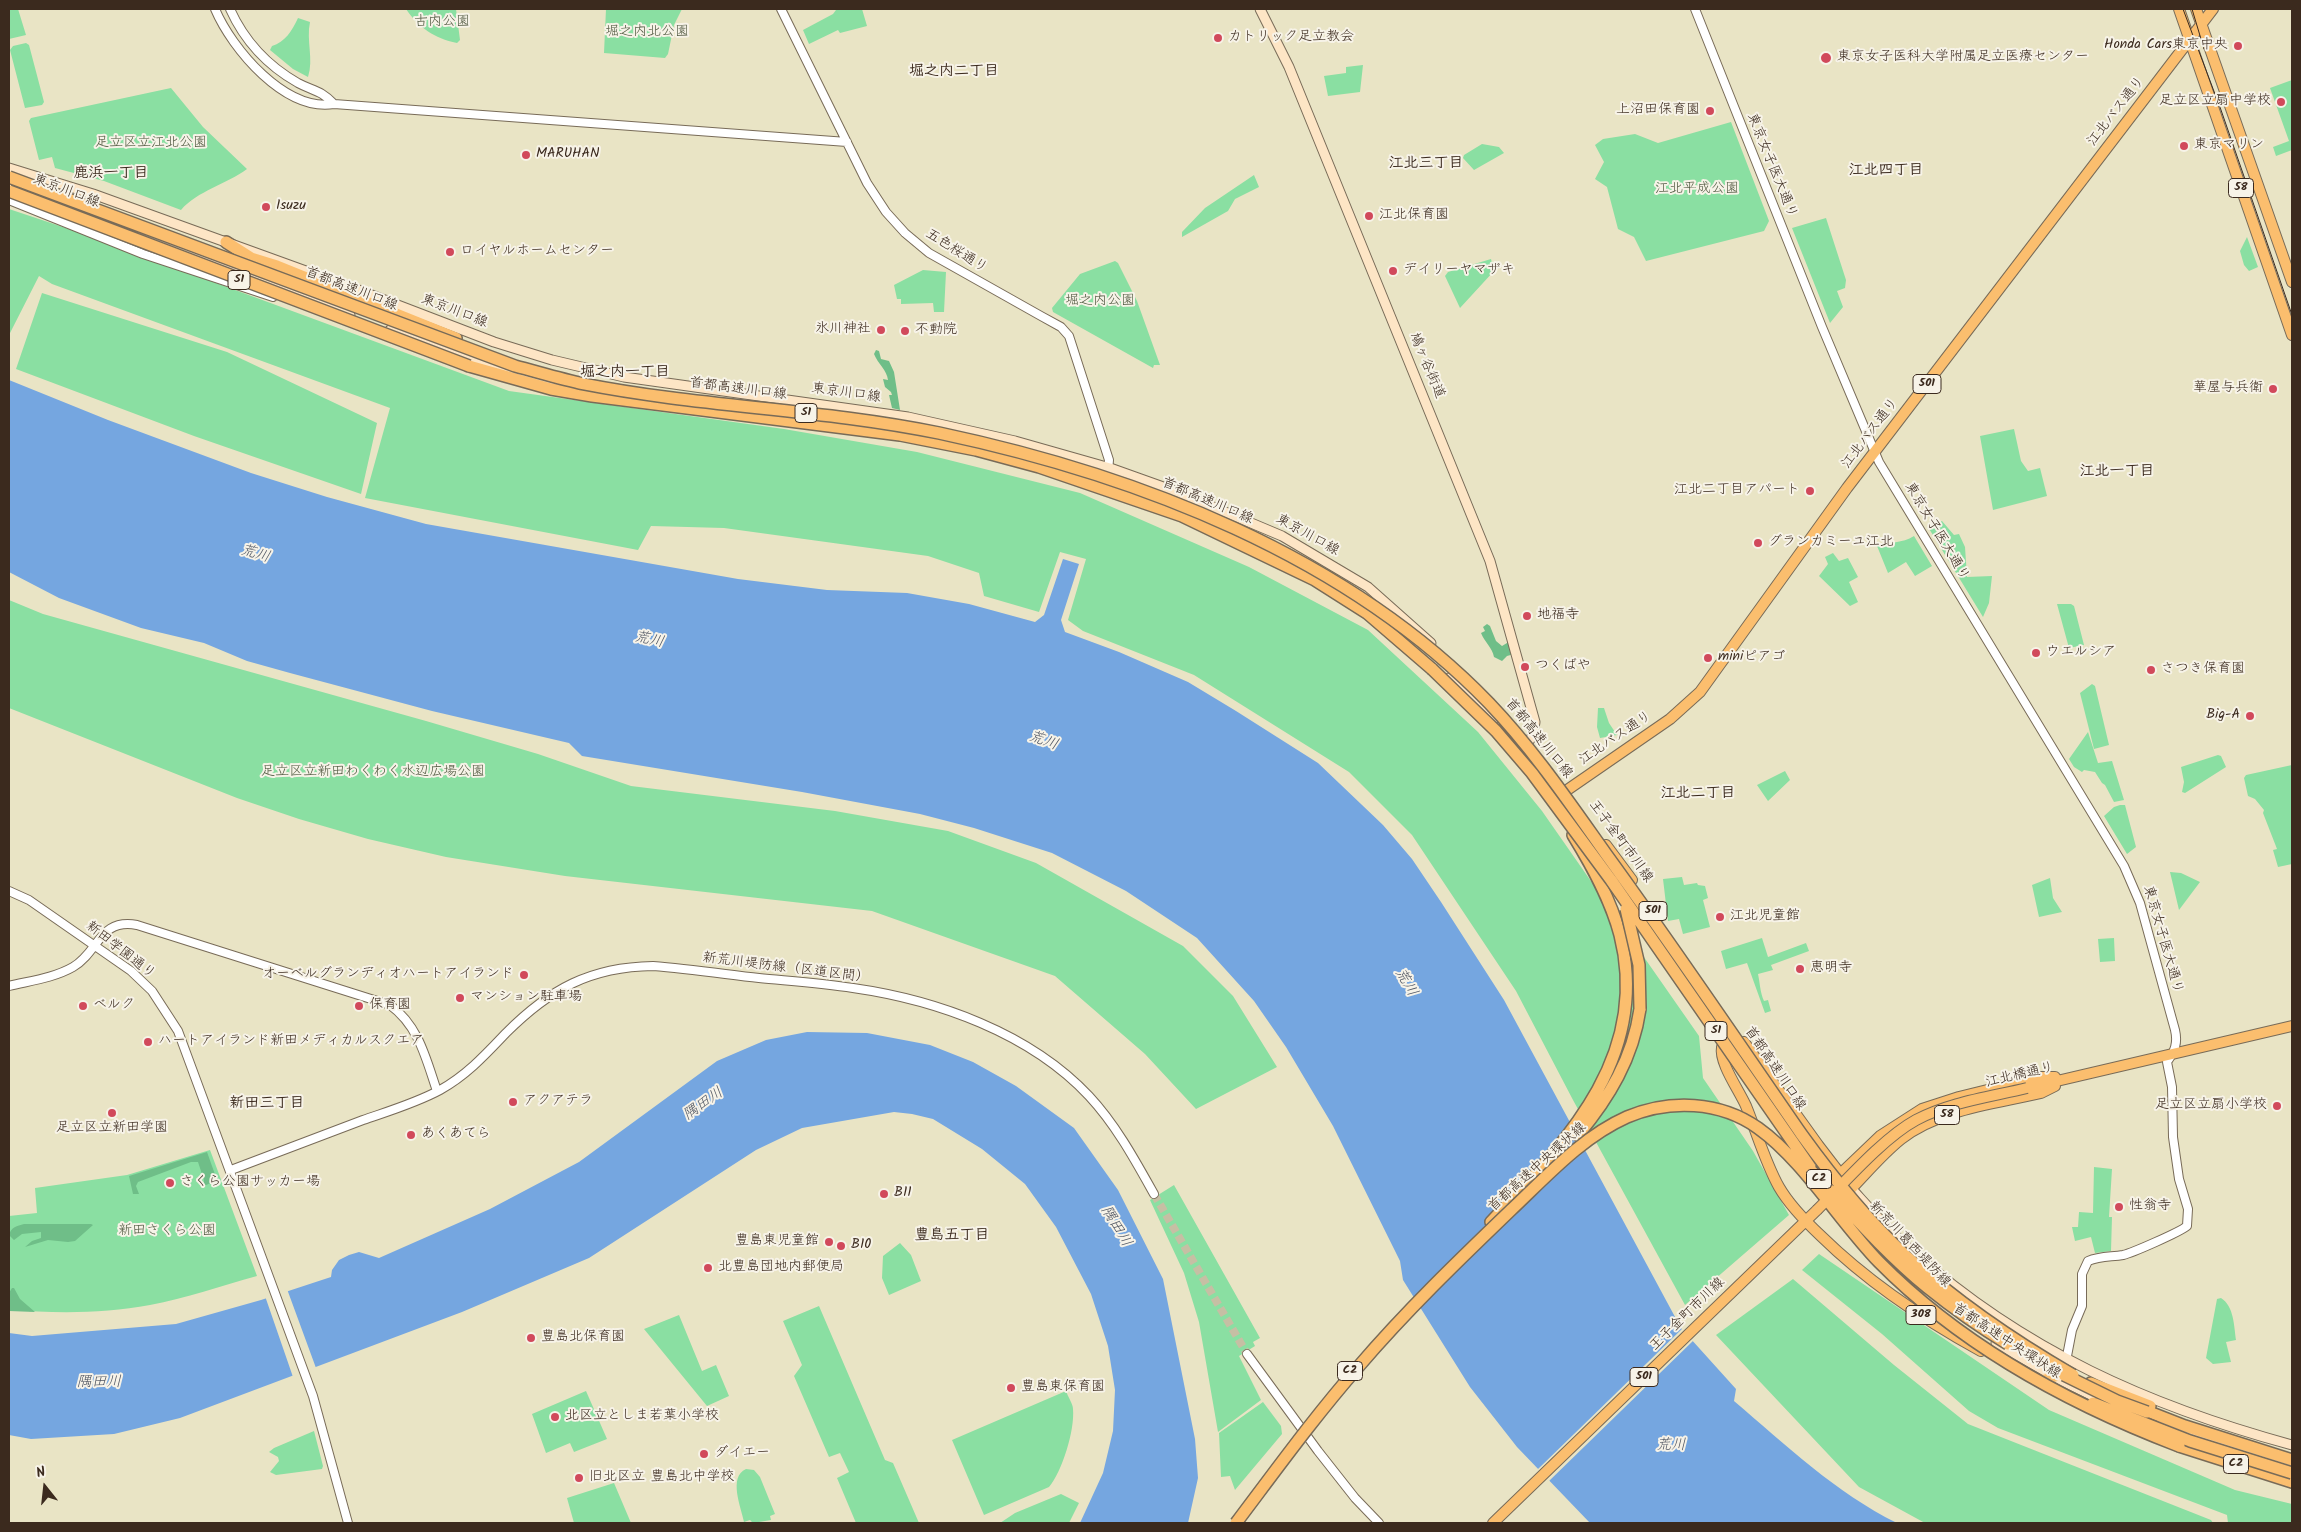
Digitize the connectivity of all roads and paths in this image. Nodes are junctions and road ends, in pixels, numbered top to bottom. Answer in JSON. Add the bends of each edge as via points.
{"nodes":[{"id":1,"x":215,"y":9,"type":"edge"},
{"id":2,"x":230,"y":9,"type":"edge"},
{"id":3,"x":782,"y":9,"type":"edge"},
{"id":4,"x":1260,"y":9,"type":"edge"},
{"id":5,"x":1695,"y":9,"type":"edge"},
{"id":6,"x":2178,"y":9,"type":"edge"},
{"id":7,"x":2196,"y":9,"type":"edge"},
{"id":8,"x":2213,"y":9,"type":"edge"},
{"id":9,"x":2201,"y":24,"type":"junction"},
{"id":10,"x":2189,"y":41,"type":"junction"},
{"id":11,"x":334,"y":104,"type":"junction"},
{"id":12,"x":847,"y":142,"type":"junction"},
{"id":13,"x":9,"y":168,"type":"edge"},
{"id":14,"x":9,"y":176,"type":"edge"},
{"id":15,"x":9,"y":185,"type":"edge"},
{"id":16,"x":9,"y":192,"type":"edge"},
{"id":17,"x":31,"y":193,"type":"junction"},
{"id":18,"x":9,"y":200,"type":"edge"},
{"id":19,"x":73,"y":214,"type":"junction"},
{"id":20,"x":56,"y":218,"type":"junction"},
{"id":21,"x":226,"y":242,"type":"junction"},
{"id":22,"x":2292,"y":282,"type":"edge"},
{"id":23,"x":397,"y":333,"type":"junction"},
{"id":24,"x":2292,"y":335,"type":"edge"},
{"id":25,"x":469,"y":366,"type":"junction"},
{"id":26,"x":554,"y":377,"type":"junction"},
{"id":27,"x":1874,"y":453,"type":"junction"},
{"id":28,"x":1110,"y":468,"type":"junction"},
{"id":29,"x":1106,"y":485,"type":"junction"},
{"id":30,"x":1529,"y":743,"type":"junction"},
{"id":31,"x":1521,"y":752,"type":"junction"},
{"id":32,"x":1541,"y":764,"type":"junction"},
{"id":33,"x":1540,"y":783,"type":"junction"},
{"id":34,"x":1561,"y":794,"type":"junction"},
{"id":35,"x":9,"y":891,"type":"edge"},
{"id":36,"x":95,"y":945,"type":"junction"},
{"id":37,"x":9,"y":986,"type":"edge"},
{"id":38,"x":2292,"y":1026,"type":"edge"},
{"id":39,"x":1734,"y":1036,"type":"junction"},
{"id":40,"x":2173,"y":1053,"type":"junction"},
{"id":41,"x":2074,"y":1077,"type":"junction"},
{"id":42,"x":438,"y":1091,"type":"junction"},
{"id":43,"x":231,"y":1170,"type":"junction"},
{"id":44,"x":1836,"y":1178,"type":"junction"},
{"id":45,"x":1848,"y":1192,"type":"junction"},
{"id":46,"x":1154,"y":1194,"type":"tunnel mouth"},
{"id":47,"x":1805,"y":1220,"type":"junction"},
{"id":48,"x":1795,"y":1230,"type":"joint"},
{"id":49,"x":1485,"y":1232,"type":"junction"},
{"id":50,"x":1902,"y":1273,"type":"junction"},
{"id":51,"x":1247,"y":1354,"type":"tunnel mouth"},
{"id":52,"x":2064,"y":1360,"type":"junction"},
{"id":53,"x":2022,"y":1372,"type":"junction"},
{"id":54,"x":2073,"y":1375,"type":"junction"},
{"id":55,"x":2054,"y":1377,"type":"junction"},
{"id":56,"x":2147,"y":1412,"type":"junction"},
{"id":57,"x":2292,"y":1445,"type":"edge"},
{"id":58,"x":2292,"y":1452,"type":"edge"},
{"id":59,"x":2292,"y":1460,"type":"edge"},
{"id":60,"x":2279,"y":1463,"type":"junction"},
{"id":61,"x":2292,"y":1467,"type":"edge"},
{"id":62,"x":2292,"y":1474,"type":"edge"},
{"id":63,"x":2292,"y":1482,"type":"edge"},
{"id":64,"x":348,"y":1523,"type":"edge"},
{"id":65,"x":1232,"y":1523,"type":"edge"},
{"id":66,"x":1236,"y":1523,"type":"edge"},
{"id":67,"x":1379,"y":1523,"type":"edge"},
{"id":68,"x":1493,"y":1523,"type":"edge"}],
"edges":[{"from":1,"to":11,"type":"street","via":[[226,32],[255,68],[292,95],[322,106]]},
{"from":2,"to":11,"type":"street","via":[[248,40],[265,59],[294,80],[324,93]]},
{"from":3,"to":12,"type":"street","name":"五色桜通り"},
{"from":4,"to":30,"type":"main road","name":"鳩ヶ谷街道","via":[[1287,61],[1490,561],[1532,711],[1534,729]]},
{"from":5,"to":27,"type":"street","name":"東京女子医大通り"},
{"from":6,"to":10,"type":"main road","number":"58"},
{"from":7,"to":9,"type":"main road","number":"58"},
{"from":8,"to":9,"type":"main road","name":"江北バス通り","number":"501"},
{"from":9,"to":10,"type":"main road","name":"江北バス通り","number":"501"},
{"from":9,"to":22,"type":"main road","number":"58"},
{"from":10,"to":24,"type":"main road","number":"58"},
{"from":10,"to":27,"type":"main road","name":"江北バス通り","number":"501"},
{"from":11,"to":12,"type":"street"},
{"from":12,"to":28,"type":"street","name":"五色桜通り","via":[[876,198],[905,233],[929,253],[1041,316],[1069,336]]},
{"from":13,"to":21,"type":"main road","name":"東京川口線"},
{"from":14,"to":26,"type":"highway","name":"首都高速川口線","number":"S1","bridge":true,"via":[[468,350]]},
{"from":15,"to":17,"type":"main road","name":"東京川口線"},
{"from":16,"to":25,"type":"highway","name":"首都高速川口線","number":"S1","bridge":true},
{"from":17,"to":19,"type":"highway","number":"S1"},
{"from":17,"to":23,"type":"main road","name":"東京川口線"},
{"from":18,"to":20,"type":"street"},
{"from":19,"to":20,"type":"highway"},
{"from":19,"to":25,"type":"highway","number":"S1","bridge":true,"via":[[450,355]]},
{"from":20,"to":23,"type":"street","via":[[152,257],[318,312]]},
{"from":21,"to":26,"type":"highway","bridge":true,"via":[[251,258]]},
{"from":21,"to":28,"type":"main road","name":"東京川口線","via":[[494,342],[589,370],[908,417],[1015,441]]},
{"from":23,"to":29,"type":"main road","name":"東京川口線","via":[[512,373],[573,387],[896,429],[1062,470]]},
{"from":25,"to":33,"type":"highway","name":"首都高速川口線","number":"S1","bridge":true,"via":[[551,389],[592,396],[900,435],[976,450],[1048,470],[1182,516],[1315,580],[1367,613],[1477,711]]},
{"from":26,"to":32,"type":"highway","name":"首都高速川口線","number":"S1","bridge":true,"via":[[674,397],[905,426],[1045,458],[1139,489],[1274,548],[1345,587],[1401,626],[1454,670],[1511,727]]},
{"from":27,"to":34,"type":"main road","name":"江北バス通り","number":"501","via":[[1700,692],[1670,720]]},
{"from":27,"to":40,"type":"street","name":"東京女子医大通り","via":[[2124,866],[2140,902],[2175,1030],[2177,1041]]},
{"from":28,"to":29,"type":"street"},
{"from":28,"to":30,"type":"main road","name":"東京川口線","via":[[1282,536],[1368,587],[1448,659]]},
{"from":29,"to":31,"type":"main road","name":"東京川口線","via":[[1178,511],[1277,554],[1363,604],[1439,668]]},
{"from":30,"to":31,"type":"main road"},
{"from":30,"to":34,"type":"main road","name":"東京川口線"},
{"from":31,"to":34,"type":"main road","name":"東京川口線"},
{"from":32,"to":49,"type":"highway","name":"首都高速中央環状線","number":"S1","bridge":true,"via":[[1603,860],[1623,901],[1639,965],[1640,1009],[1626,1061],[1610,1093],[1565,1150]]},
{"from":32,"to":54,"type":"highway","name":"首都高速川口線","number":"S1","bridge":true,"via":[[1802,1135],[1856,1204],[1905,1255],[1953,1295],[2017,1341]]},
{"from":33,"to":49,"type":"highway","name":"首都高速川口線","number":"S1","bridge":true,"via":[[1590,865],[1616,920],[1625,967],[1625,1017],[1609,1067],[1577,1125]]},
{"from":33,"to":50,"type":"highway","name":"首都高速川口線","number":"S1","bridge":true,"via":[[1817,1176]]},
{"from":34,"to":39,"type":"main road","name":"王子金町市川線","number":"501"},
{"from":35,"to":36,"type":"street","name":"新田学園通り","via":[[29,900]]},
{"from":36,"to":37,"type":"street","via":[[71,968]]},
{"from":36,"to":42,"type":"street","via":[[111,928],[137,925],[379,1000],[401,1012],[413,1028]]},
{"from":36,"to":43,"type":"street","name":"新田学園通り","via":[[142,981],[170,1017],[185,1044]]},
{"from":38,"to":40,"type":"main road","name":"江北橋通り","number":"58"},
{"from":39,"to":44,"type":"main road","name":"王子金町市川線","number":"501"},
{"from":39,"to":47,"type":"main road","via":[[1722,1047],[1725,1064],[1744,1102],[1772,1175]]},
{"from":40,"to":41,"type":"main road","name":"江北橋通り","number":"58"},
{"from":40,"to":52,"type":"street","name":"東京女子医大通り","via":[[2167,1062],[2172,1087],[2173,1137],[2179,1179],[2188,1209],[2187,1226],[2124,1255],[2088,1261],[2082,1274],[2082,1306]]},
{"from":41,"to":44,"type":"main road","number":"58","via":[[2040,1077],[1922,1109],[1880,1136]]},
{"from":41,"to":45,"type":"main road","number":"58","via":[[2041,1093],[1946,1116],[1916,1129],[1888,1150]]},
{"from":41,"to":47,"type":"main road","name":"江北橋通り","number":"58","bridge":true,"via":[[1954,1105],[1916,1121],[1892,1137]]},
{"from":42,"to":43,"type":"street","name":"新荒川堤防線（区道区間）"},
{"from":42,"to":46,"type":"street","name":"新荒川堤防線（区道区間）","via":[[469,1070],[547,996],[604,971],[670,967],[855,988],[921,1003],[981,1024],[1011,1038],[1056,1067],[1106,1116]]},
{"from":43,"to":64,"type":"street","name":"新田学園通り","via":[[310,1387]]},
{"from":44,"to":45,"type":"main road","name":"王子金町市川線","number":"501"},
{"from":45,"to":52,"type":"main road","name":"新荒川葛西堤防線","via":[[1940,1276],[2014,1330]]},
{"from":45,"to":55,"type":"main road","name":"新荒川葛西堤防線","via":[[1886,1244],[1949,1307],[1989,1338]]},
{"from":47,"to":48,"type":"main road","name":"江北橋通り","number":"501"},
{"from":47,"to":55,"type":"main road","number":"308","via":[[1862,1273],[1920,1315],[2019,1371],[2043,1380]]},
{"from":48,"to":68,"type":"main road","name":"王子金町市川線","number":"501"},
{"from":49,"to":53,"type":"highway","name":"首都高速中央環状線","number":"C2","bridge":true,"via":[[1574,1151],[1618,1122],[1664,1107],[1687,1105],[1716,1109],[1766,1134],[1858,1240],[1910,1292],[1963,1334]]},
{"from":49,"to":56,"type":"highway","name":"首都高速中央環状線","number":"C2","bridge":true,"via":[[1561,1157],[1616,1118],[1664,1103],[1699,1102],[1724,1107],[1759,1124],[1778,1138],[1892,1255],[1956,1309],[2014,1348],[2071,1379]]},
{"from":49,"to":65,"type":"highway","name":"首都高速中央環状線","number":"C2","bridge":true,"via":[[1356,1364]]},
{"from":49,"to":66,"type":"highway","name":"首都高速中央環状線","number":"C2","bridge":true,"via":[[1359,1365]]},
{"from":50,"to":53,"type":"highway","name":"首都高速川口線","number":"S1","bridge":true,"via":[[1966,1330]]},
{"from":50,"to":62,"type":"highway","bridge":true,"via":[[1986,1342],[2066,1389],[2103,1408],[2190,1441]]},
{"from":51,"to":67,"type":"street","via":[[1318,1451]]},
{"from":52,"to":55,"type":"street"},
{"from":52,"to":57,"type":"main road","name":"新荒川葛西堤防線","via":[[2189,1413]]},
{"from":53,"to":63,"type":"highway","name":"首都高速中央環状線","number":"C2","bridge":true,"via":[[2082,1406],[2139,1431]]},
{"from":54,"to":56,"type":"highway","name":"首都高速中央環状線","number":"C2","bridge":true},
{"from":54,"to":58,"type":"highway","via":[[2170,1413]]},
{"from":55,"to":60,"type":"main road","name":"新荒川葛西堤防線","via":[[2119,1408]]},
{"from":56,"to":59,"type":"highway","name":"首都高速中央環状線","number":"C2"},
{"from":60,"to":61,"type":"main road","name":"新荒川葛西堤防線"},
{"from":60,"to":62,"type":"main road","via":[[2283,1471]]}]}
